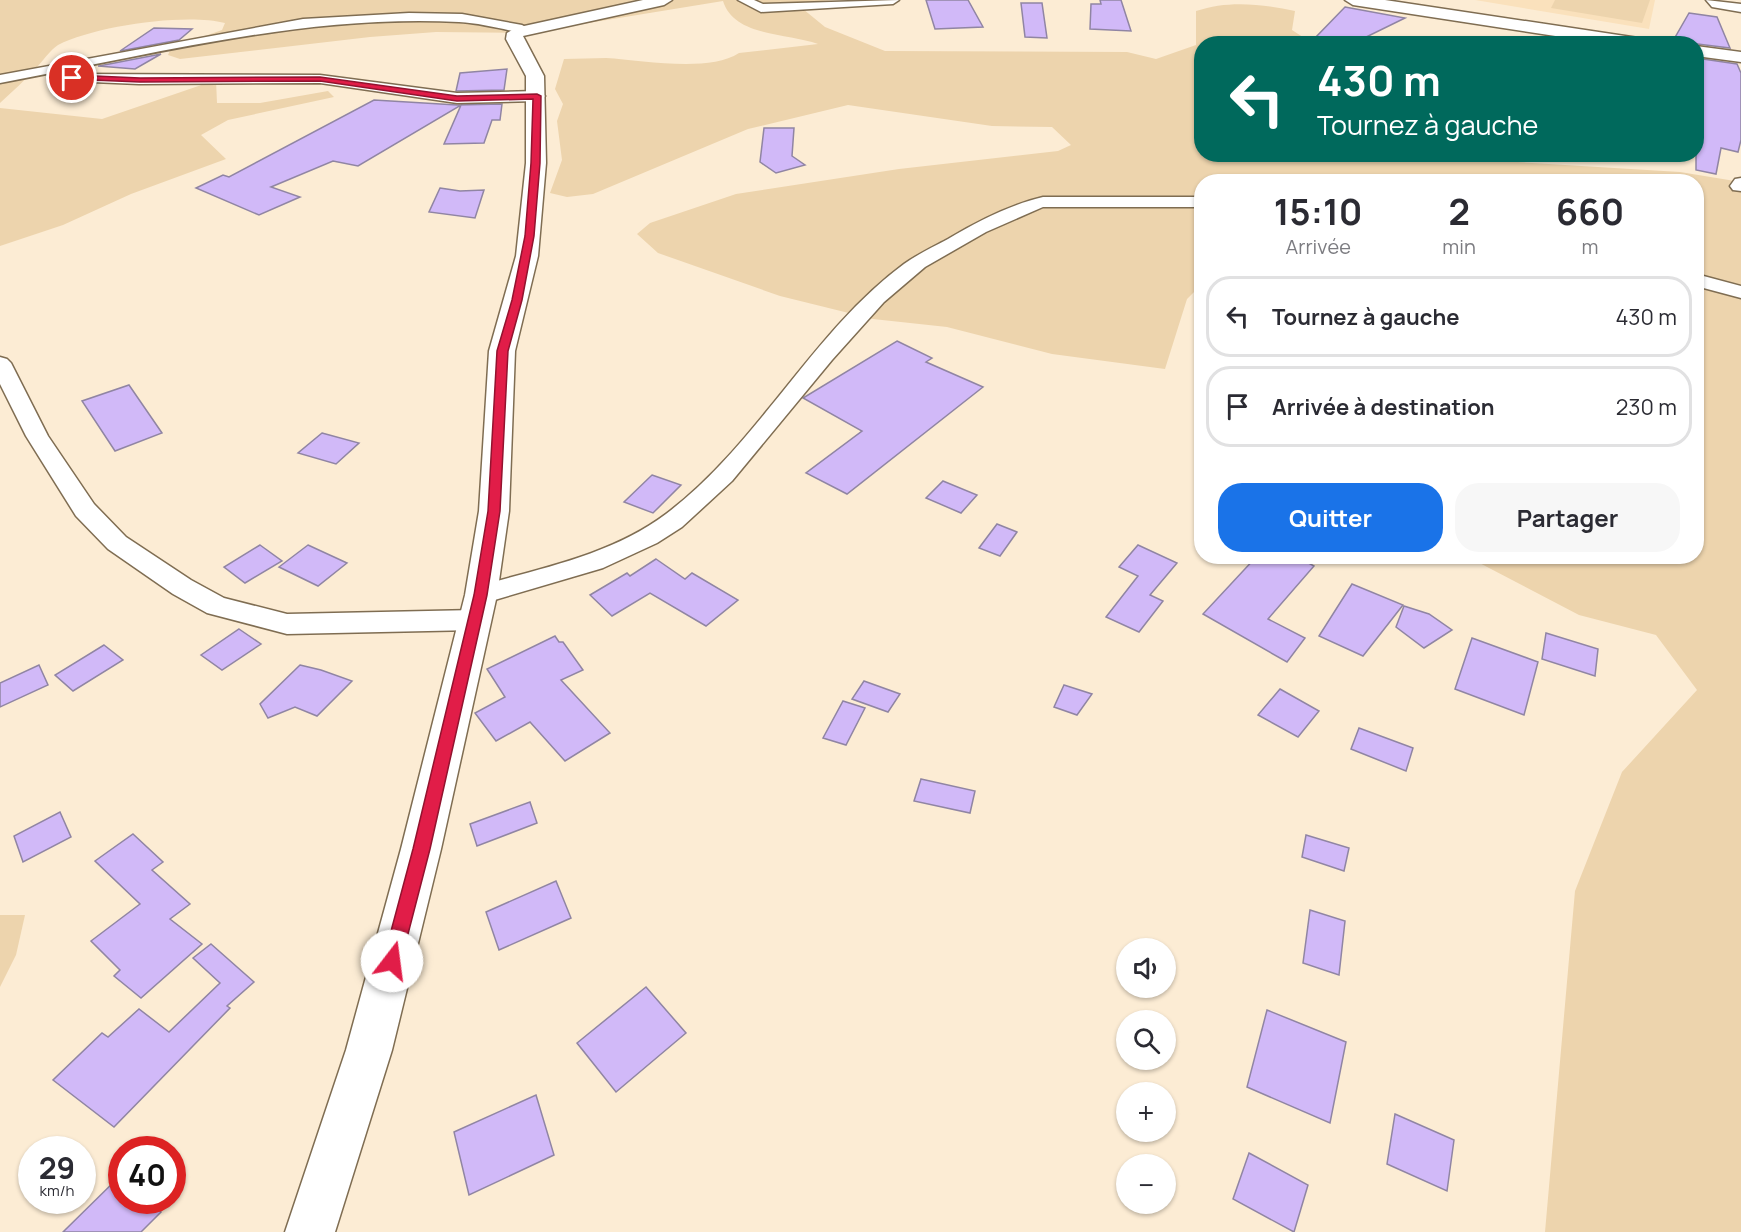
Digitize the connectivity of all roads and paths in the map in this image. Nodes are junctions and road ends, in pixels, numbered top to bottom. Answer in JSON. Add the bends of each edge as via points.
{"nodes":[{"id":1,"x":664,"y":0,"type":"edge"},
{"id":2,"x":744,"y":0,"type":"edge"},
{"id":3,"x":893,"y":0,"type":"edge"},
{"id":4,"x":1353,"y":0,"type":"edge"},
{"id":5,"x":1714,"y":2,"type":"edge"},
{"id":6,"x":1741,"y":8,"type":"edge"},
{"id":7,"x":522,"y":29,"type":"junction"},
{"id":8,"x":1592,"y":36,"type":"edge"},
{"id":9,"x":1704,"y":52,"type":"edge"},
{"id":10,"x":1741,"y":57,"type":"edge"},
{"id":11,"x":27,"y":76,"type":"junction"},
{"id":12,"x":0,"y":79,"type":"edge"},
{"id":13,"x":537,"y":96,"type":"junction"},
{"id":14,"x":1194,"y":202,"type":"edge"},
{"id":15,"x":1704,"y":282,"type":"edge"},
{"id":16,"x":1741,"y":292,"type":"edge"},
{"id":17,"x":0,"y":363,"type":"edge"},
{"id":18,"x":478,"y":608,"type":"junction"},
{"id":19,"x":310,"y":1232,"type":"edge"}],
"edges":[{"from":1,"to":7,"type":"street"},
{"from":2,"to":3,"type":"street","via":[[761,8]]},
{"from":4,"to":8,"type":"street"},
{"from":5,"to":6,"type":"street"},
{"from":7,"to":11,"type":"street","via":[[462,18],[303,23]]},
{"from":7,"to":13,"type":"street","via":[[514,39],[535,76]]},
{"from":9,"to":10,"type":"street"},
{"from":11,"to":12,"type":"street"},
{"from":11,"to":13,"type":"street","via":[[320,79],[457,98]]},
{"from":13,"to":18,"type":"street","via":[[529,236],[502,351],[494,511]]},
{"from":14,"to":18,"type":"street","via":[[1043,202],[985,225],[906,271],[833,344],[749,446],[695,504],[648,538]]},
{"from":15,"to":16,"type":"street"},
{"from":17,"to":18,"type":"street","via":[[37,436],[85,510],[117,543],[216,606],[287,624]]},
{"from":18,"to":19,"type":"street","via":[[369,1050]]}]}
